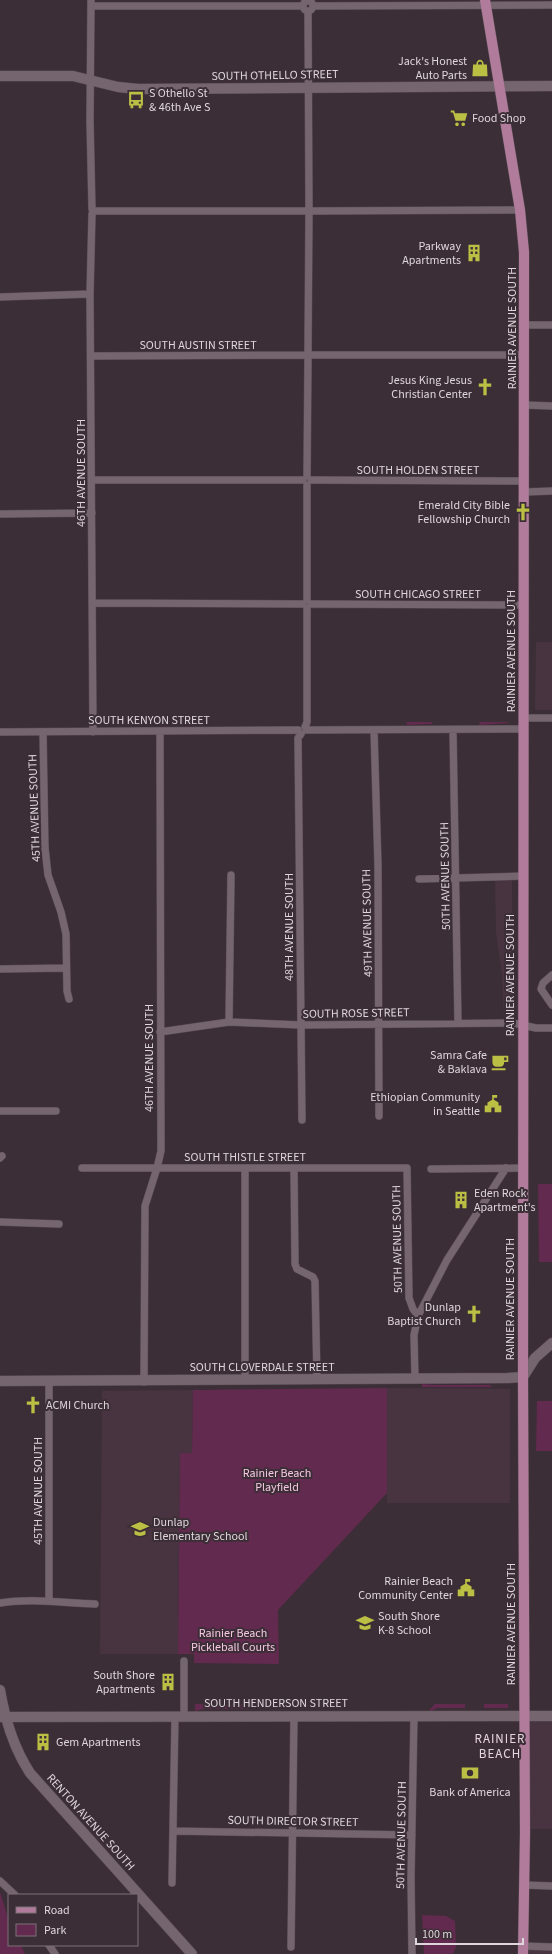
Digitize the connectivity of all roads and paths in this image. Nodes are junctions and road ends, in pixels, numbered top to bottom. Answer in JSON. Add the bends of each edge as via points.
{"nodes":[{"id":1,"x":486,"y":2,"type":"edge"},
{"id":2,"x":91,"y":3,"type":"edge"},
{"id":3,"x":309,"y":5,"type":"edge"},
{"id":4,"x":552,"y":5,"type":"edge"},
{"id":5,"x":0,"y":76,"type":"edge"},
{"id":6,"x":90,"y":80,"type":"junction"},
{"id":7,"x":499,"y":86,"type":"junction"},
{"id":8,"x":552,"y":86,"type":"edge"},
{"id":9,"x":309,"y":88,"type":"junction"},
{"id":10,"x":520,"y":210,"type":"junction"},
{"id":11,"x":93,"y":211,"type":"junction"},
{"id":12,"x":309,"y":211,"type":"junction"},
{"id":13,"x":90,"y":294,"type":"junction"},
{"id":14,"x":0,"y":298,"type":"edge"},
{"id":15,"x":525,"y":325,"type":"junction"},
{"id":16,"x":552,"y":325,"type":"edge"},
{"id":17,"x":308,"y":355,"type":"junction"},
{"id":18,"x":525,"y":355,"type":"junction"},
{"id":19,"x":91,"y":356,"type":"junction"},
{"id":20,"x":525,"y":406,"type":"junction"},
{"id":21,"x":552,"y":406,"type":"edge"},
{"id":22,"x":92,"y":480,"type":"junction"},
{"id":23,"x":307,"y":480,"type":"junction"},
{"id":24,"x":524,"y":486,"type":"junction"},
{"id":25,"x":552,"y":491,"type":"edge"},
{"id":26,"x":92,"y":513,"type":"junction"},
{"id":27,"x":0,"y":514,"type":"edge"},
{"id":28,"x":92,"y":603,"type":"junction"},
{"id":29,"x":307,"y":604,"type":"junction"},
{"id":30,"x":524,"y":605,"type":"junction"},
{"id":31,"x":524,"y":718,"type":"junction"},
{"id":32,"x":552,"y":718,"type":"edge"},
{"id":33,"x":524,"y":729,"type":"junction"},
{"id":34,"x":302,"y":730,"type":"junction"},
{"id":35,"x":374,"y":730,"type":"junction"},
{"id":36,"x":453,"y":730,"type":"junction"},
{"id":37,"x":160,"y":731,"type":"junction"},
{"id":38,"x":0,"y":732,"type":"edge"},
{"id":39,"x":43,"y":732,"type":"junction"},
{"id":40,"x":93,"y":732,"type":"junction"},
{"id":41,"x":231,"y":875,"type":"dead end"},
{"id":42,"x":524,"y":876,"type":"junction"},
{"id":43,"x":456,"y":878,"type":"junction"},
{"id":44,"x":419,"y":879,"type":"dead end"},
{"id":45,"x":66,"y":968,"type":"junction"},
{"id":46,"x":0,"y":969,"type":"edge"},
{"id":47,"x":552,"y":974,"type":"edge"},
{"id":48,"x":69,"y":999,"type":"dead end"},
{"id":49,"x":552,"y":1005,"type":"edge"},
{"id":50,"x":229,"y":1022,"type":"junction"},
{"id":51,"x":458,"y":1023,"type":"junction"},
{"id":52,"x":301,"y":1024,"type":"junction"},
{"id":53,"x":379,"y":1024,"type":"junction"},
{"id":54,"x":523,"y":1025,"type":"junction"},
{"id":55,"x":552,"y":1028,"type":"edge"},
{"id":56,"x":160,"y":1032,"type":"junction"},
{"id":57,"x":0,"y":1111,"type":"edge"},
{"id":58,"x":56,"y":1111,"type":"dead end"},
{"id":59,"x":379,"y":1116,"type":"dead end"},
{"id":60,"x":302,"y":1120,"type":"dead end"},
{"id":61,"x":82,"y":1168,"type":"dead end"},
{"id":62,"x":157,"y":1168,"type":"junction"},
{"id":63,"x":245,"y":1168,"type":"junction"},
{"id":64,"x":294,"y":1168,"type":"junction"},
{"id":65,"x":407,"y":1168,"type":"joint"},
{"id":66,"x":432,"y":1168,"type":"dead end"},
{"id":67,"x":506,"y":1168,"type":"junction"},
{"id":68,"x":524,"y":1168,"type":"junction"},
{"id":69,"x":0,"y":1222,"type":"edge"},
{"id":70,"x":59,"y":1224,"type":"dead end"},
{"id":71,"x":418,"y":1316,"type":"junction"},
{"id":72,"x":552,"y":1343,"type":"edge"},
{"id":73,"x":523,"y":1377,"type":"junction"},
{"id":74,"x":415,"y":1379,"type":"junction"},
{"id":75,"x":246,"y":1380,"type":"junction"},
{"id":76,"x":317,"y":1380,"type":"junction"},
{"id":77,"x":0,"y":1381,"type":"edge"},
{"id":78,"x":49,"y":1381,"type":"junction"},
{"id":79,"x":144,"y":1382,"type":"junction"},
{"id":80,"x":49,"y":1601,"type":"junction"},
{"id":81,"x":0,"y":1603,"type":"edge"},
{"id":82,"x":95,"y":1604,"type":"dead end"},
{"id":83,"x":184,"y":1661,"type":"dead end"},
{"id":84,"x":0,"y":1690,"type":"edge"},
{"id":85,"x":294,"y":1716,"type":"junction"},
{"id":86,"x":414,"y":1716,"type":"junction"},
{"id":87,"x":524,"y":1716,"type":"junction"},
{"id":88,"x":552,"y":1716,"type":"edge"},
{"id":89,"x":3,"y":1717,"type":"edge"},
{"id":90,"x":180,"y":1717,"type":"junction"},
{"id":91,"x":173,"y":1831,"type":"junction"},
{"id":92,"x":292,"y":1832,"type":"junction"},
{"id":93,"x":412,"y":1835,"type":"junction"},
{"id":94,"x":0,"y":1881,"type":"edge"},
{"id":95,"x":172,"y":1884,"type":"dead end"},
{"id":96,"x":524,"y":1885,"type":"junction"},
{"id":97,"x":552,"y":1886,"type":"edge"},
{"id":98,"x":14,"y":1894,"type":"edge"},
{"id":99,"x":552,"y":1946,"type":"edge"},
{"id":100,"x":291,"y":1947,"type":"dead end"},
{"id":101,"x":523,"y":1950,"type":"edge"},
{"id":102,"x":192,"y":1954,"type":"edge"},
{"id":103,"x":412,"y":1954,"type":"edge"}],
"edges":[{"from":1,"to":3,"type":"street"},
{"from":1,"to":4,"type":"street"},
{"from":1,"to":7,"type":"main road","name":"RAINIER AVENUE SOUTH"},
{"from":2,"to":3,"type":"street"},
{"from":2,"to":6,"type":"street","name":"46TH AVENUE SOUTH"},
{"from":3,"to":9,"type":"street","name":"48TH AVENUE SOUTH"},
{"from":5,"to":6,"type":"street","name":"SOUTH OTHELLO STREET","via":[[73,76]]},
{"from":6,"to":9,"type":"street","name":"SOUTH OTHELLO STREET","via":[[138,89]]},
{"from":6,"to":11,"type":"street","name":"46TH AVENUE SOUTH"},
{"from":7,"to":8,"type":"street","name":"SOUTH OTHELLO STREET"},
{"from":7,"to":9,"type":"street","name":"SOUTH OTHELLO STREET"},
{"from":7,"to":10,"type":"main road","name":"RAINIER AVENUE SOUTH"},
{"from":9,"to":12,"type":"street","name":"48TH AVENUE SOUTH"},
{"from":10,"to":12,"type":"street"},
{"from":10,"to":15,"type":"main road","name":"RAINIER AVENUE SOUTH","via":[[524,252]]},
{"from":11,"to":12,"type":"street"},
{"from":11,"to":13,"type":"street","name":"46TH AVENUE SOUTH"},
{"from":12,"to":17,"type":"street","name":"48TH AVENUE SOUTH"},
{"from":13,"to":14,"type":"street"},
{"from":13,"to":19,"type":"street","name":"46TH AVENUE SOUTH"},
{"from":15,"to":16,"type":"street"},
{"from":15,"to":18,"type":"main road","name":"RAINIER AVENUE SOUTH"},
{"from":17,"to":18,"type":"street","name":"SOUTH AUSTIN STREET"},
{"from":17,"to":19,"type":"street","name":"SOUTH AUSTIN STREET"},
{"from":17,"to":23,"type":"street","name":"48TH AVENUE SOUTH"},
{"from":18,"to":20,"type":"main road","name":"RAINIER AVENUE SOUTH"},
{"from":19,"to":22,"type":"street","name":"46TH AVENUE SOUTH"},
{"from":20,"to":21,"type":"street"},
{"from":20,"to":24,"type":"main road","name":"RAINIER AVENUE SOUTH"},
{"from":22,"to":23,"type":"street","name":"SOUTH HOLDEN STREET"},
{"from":22,"to":26,"type":"street","name":"46TH AVENUE SOUTH"},
{"from":23,"to":24,"type":"street","name":"SOUTH HOLDEN STREET"},
{"from":23,"to":29,"type":"street","name":"48TH AVENUE SOUTH"},
{"from":24,"to":25,"type":"street","name":"SOUTH HOLDEN STREET"},
{"from":24,"to":30,"type":"main road","name":"RAINIER AVENUE SOUTH"},
{"from":26,"to":27,"type":"street"},
{"from":26,"to":28,"type":"street","name":"46TH AVENUE SOUTH"},
{"from":28,"to":29,"type":"street","name":"SOUTH CHICAGO STREET"},
{"from":28,"to":40,"type":"street","name":"46TH AVENUE SOUTH"},
{"from":29,"to":30,"type":"street","name":"SOUTH CHICAGO STREET"},
{"from":29,"to":34,"type":"street","name":"48TH AVENUE SOUTH","via":[[307,722]]},
{"from":30,"to":31,"type":"main road","name":"RAINIER AVENUE SOUTH"},
{"from":31,"to":32,"type":"street"},
{"from":31,"to":33,"type":"main road","name":"RAINIER AVENUE SOUTH"},
{"from":33,"to":36,"type":"street","name":"SOUTH KENYON STREET"},
{"from":33,"to":42,"type":"main road","name":"RAINIER AVENUE SOUTH"},
{"from":34,"to":35,"type":"street","name":"SOUTH KENYON STREET"},
{"from":34,"to":37,"type":"street","name":"SOUTH KENYON STREET"},
{"from":34,"to":52,"type":"street","name":"48TH AVENUE SOUTH","via":[[298,738]]},
{"from":35,"to":36,"type":"street","name":"SOUTH KENYON STREET"},
{"from":35,"to":53,"type":"street","name":"49TH AVENUE SOUTH"},
{"from":36,"to":43,"type":"street","name":"50TH AVENUE SOUTH"},
{"from":37,"to":40,"type":"street","name":"SOUTH KENYON STREET"},
{"from":37,"to":56,"type":"street","name":"46TH AVENUE SOUTH"},
{"from":38,"to":39,"type":"street","name":"SOUTH KENYON STREET"},
{"from":39,"to":40,"type":"street","name":"SOUTH KENYON STREET"},
{"from":39,"to":45,"type":"street","name":"45TH AVENUE SOUTH","via":[[44,848],[48,875],[65,924]]},
{"from":41,"to":50,"type":"street"},
{"from":42,"to":43,"type":"street"},
{"from":42,"to":54,"type":"main road","name":"RAINIER AVENUE SOUTH"},
{"from":43,"to":44,"type":"street"},
{"from":43,"to":51,"type":"street","name":"50TH AVENUE SOUTH"},
{"from":45,"to":46,"type":"street"},
{"from":45,"to":48,"type":"street","name":"45TH AVENUE SOUTH"},
{"from":47,"to":49,"type":"street","via":[[542,983],[541,989]]},
{"from":50,"to":52,"type":"street","name":"SOUTH ROSE STREET"},
{"from":50,"to":56,"type":"street","name":"SOUTH ROSE STREET"},
{"from":51,"to":53,"type":"street","name":"SOUTH ROSE STREET"},
{"from":51,"to":54,"type":"street","name":"SOUTH ROSE STREET"},
{"from":52,"to":53,"type":"street","name":"SOUTH ROSE STREET"},
{"from":52,"to":60,"type":"street","name":"48TH AVENUE SOUTH"},
{"from":53,"to":59,"type":"street","name":"49TH AVENUE SOUTH"},
{"from":54,"to":55,"type":"street","name":"SOUTH ROSE STREET"},
{"from":54,"to":68,"type":"main road","name":"RAINIER AVENUE SOUTH"},
{"from":56,"to":62,"type":"street","name":"46TH AVENUE SOUTH","via":[[160,1151]]},
{"from":57,"to":58,"type":"street"},
{"from":61,"to":62,"type":"street","name":"SOUTH THISTLE STREET"},
{"from":62,"to":63,"type":"street","name":"SOUTH THISTLE STREET"},
{"from":62,"to":79,"type":"street","name":"46TH AVENUE SOUTH","via":[[145,1206]]},
{"from":63,"to":64,"type":"street","name":"SOUTH THISTLE STREET"},
{"from":63,"to":75,"type":"street"},
{"from":64,"to":65,"type":"street","name":"SOUTH THISTLE STREET"},
{"from":64,"to":76,"type":"street","via":[[295,1264],[297,1269],[313,1277],[315,1282]]},
{"from":65,"to":71,"type":"street","name":"50TH AVENUE SOUTH","via":[[409,1298]]},
{"from":66,"to":67,"type":"street"},
{"from":67,"to":68,"type":"street"},
{"from":67,"to":71,"type":"street","via":[[447,1260]]},
{"from":68,"to":73,"type":"main road","name":"RAINIER AVENUE SOUTH"},
{"from":69,"to":70,"type":"street"},
{"from":71,"to":74,"type":"street","via":[[414,1335]]},
{"from":72,"to":73,"type":"street","via":[[535,1358]]},
{"from":73,"to":74,"type":"street","name":"SOUTH CLOVERDALE STREET"},
{"from":73,"to":87,"type":"main road","name":"RAINIER AVENUE SOUTH"},
{"from":74,"to":76,"type":"street","name":"SOUTH CLOVERDALE STREET"},
{"from":75,"to":76,"type":"street","name":"SOUTH CLOVERDALE STREET"},
{"from":75,"to":79,"type":"street","name":"SOUTH CLOVERDALE STREET"},
{"from":77,"to":78,"type":"street","name":"SOUTH CLOVERDALE STREET"},
{"from":78,"to":79,"type":"street","name":"SOUTH CLOVERDALE STREET"},
{"from":78,"to":80,"type":"street","name":"45TH AVENUE SOUTH"},
{"from":80,"to":81,"type":"street"},
{"from":80,"to":82,"type":"street"},
{"from":83,"to":90,"type":"street"},
{"from":84,"to":89,"type":"street","name":"RENTON AVENUE SOUTH"},
{"from":85,"to":86,"type":"street","name":"SOUTH HENDERSON STREET"},
{"from":85,"to":90,"type":"street","name":"SOUTH HENDERSON STREET"},
{"from":85,"to":92,"type":"street"},
{"from":86,"to":87,"type":"street","name":"SOUTH HENDERSON STREET"},
{"from":86,"to":93,"type":"street","name":"50TH AVENUE SOUTH"},
{"from":87,"to":88,"type":"street","name":"SOUTH HENDERSON STREET"},
{"from":87,"to":96,"type":"main road","name":"RAINIER AVENUE SOUTH"},
{"from":89,"to":90,"type":"street","name":"SOUTH HENDERSON STREET"},
{"from":89,"to":102,"type":"street","name":"RENTON AVENUE SOUTH","via":[[19,1757],[42,1787]]},
{"from":90,"to":91,"type":"street"},
{"from":91,"to":92,"type":"street","name":"SOUTH DIRECTOR STREET"},
{"from":91,"to":95,"type":"street"},
{"from":92,"to":93,"type":"street","name":"SOUTH DIRECTOR STREET"},
{"from":92,"to":100,"type":"street"},
{"from":93,"to":103,"type":"street","name":"50TH AVENUE SOUTH"},
{"from":94,"to":98,"type":"street"},
{"from":96,"to":97,"type":"street"},
{"from":96,"to":101,"type":"main road","name":"RAINIER AVENUE SOUTH"},
{"from":99,"to":101,"type":"street"}]}
